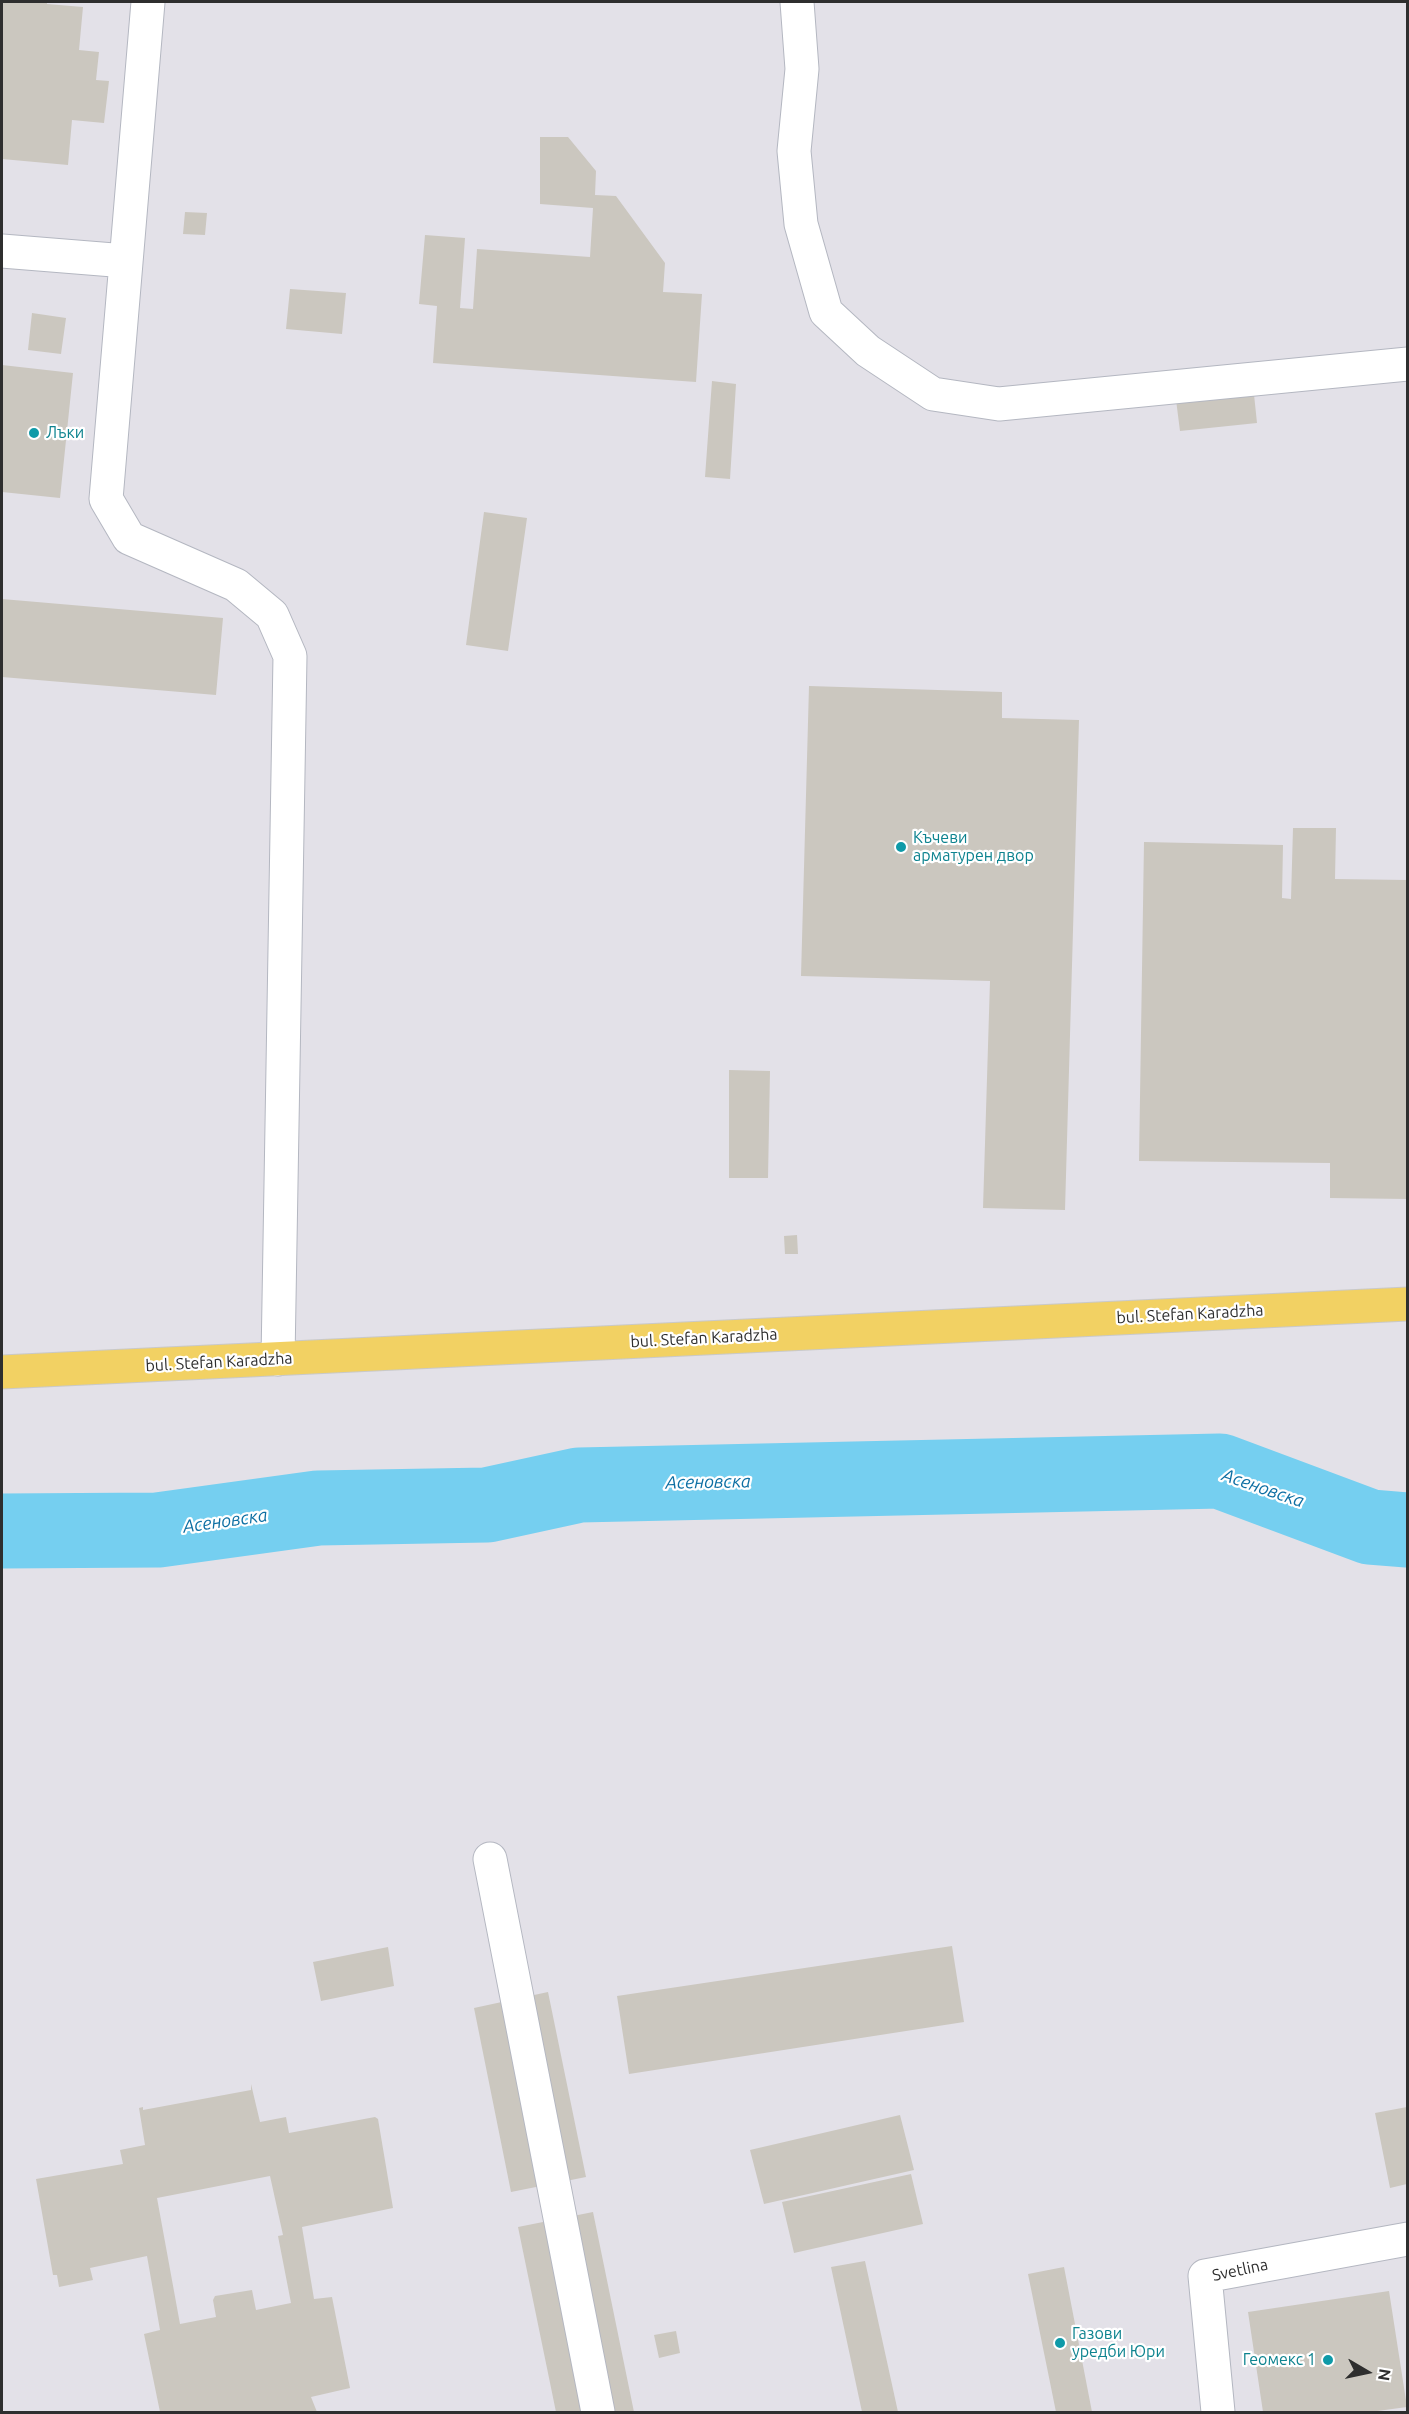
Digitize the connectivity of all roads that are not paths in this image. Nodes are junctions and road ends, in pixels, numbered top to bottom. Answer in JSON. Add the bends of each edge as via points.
{"nodes":[{"id":1,"x":148,"y":2,"type":"edge"},
{"id":2,"x":797,"y":2,"type":"edge"},
{"id":3,"x":2,"y":251,"type":"edge"},
{"id":4,"x":126,"y":261,"type":"junction"},
{"id":5,"x":1407,"y":364,"type":"edge"},
{"id":6,"x":1407,"y":1304,"type":"edge"},
{"id":7,"x":278,"y":1359,"type":"junction"},
{"id":8,"x":2,"y":1372,"type":"edge"},
{"id":9,"x":490,"y":1858,"type":"dead end"},
{"id":10,"x":1407,"y":2239,"type":"edge"},
{"id":11,"x":598,"y":2412,"type":"edge"},
{"id":12,"x":1218,"y":2412,"type":"edge"}],
"edges":[{"from":1,"to":4,"type":"street"},
{"from":2,"to":5,"type":"street","via":[[802,69],[794,150],[801,224],[826,312],[868,351],[933,394],[999,404]]},
{"from":3,"to":4,"type":"street"},
{"from":4,"to":7,"type":"street","via":[[106,499],[129,538],[236,585],[272,615],[290,656]]},
{"from":6,"to":7,"type":"main road","name":"bul. Stefan Karadzha"},
{"from":7,"to":8,"type":"main road","name":"bul. Stefan Karadzha"},
{"from":9,"to":11,"type":"street"},
{"from":10,"to":12,"type":"street","name":"Svetlina","via":[[1205,2276]]}]}
